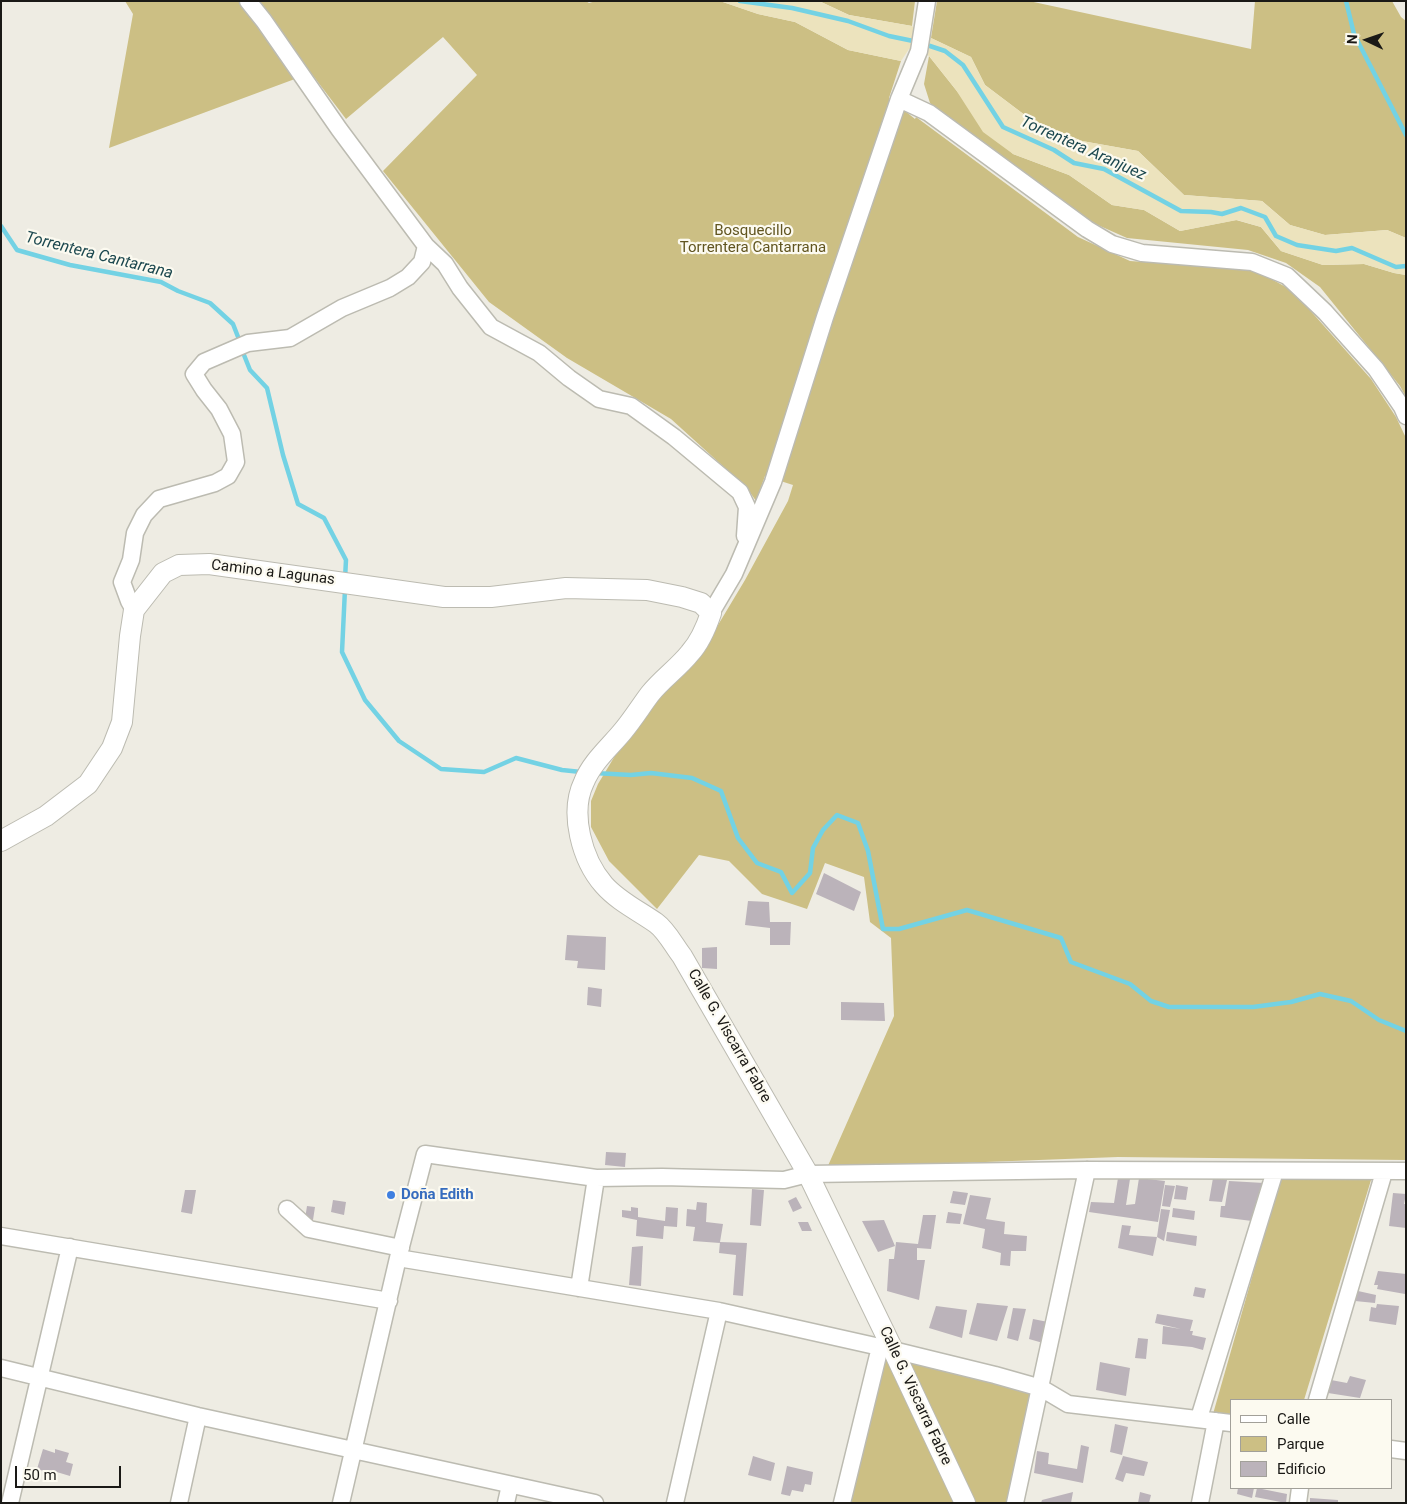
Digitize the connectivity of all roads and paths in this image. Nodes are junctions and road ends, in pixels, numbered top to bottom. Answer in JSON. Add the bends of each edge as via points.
{"nodes":[{"id":1,"x":248,"y":1,"type":"edge"},
{"id":2,"x":927,"y":1,"type":"edge"},
{"id":3,"x":898,"y":99,"type":"junction"},
{"id":4,"x":426,"y":246,"type":"junction"},
{"id":5,"x":1406,"y":416,"type":"edge"},
{"id":6,"x":734,"y":574,"type":"junction"},
{"id":7,"x":134,"y":610,"type":"junction"},
{"id":8,"x":712,"y":614,"type":"junction"},
{"id":9,"x":1,"y":841,"type":"edge"},
{"id":10,"x":1087,"y":1170,"type":"junction"},
{"id":11,"x":1275,"y":1171,"type":"junction"},
{"id":12,"x":1406,"y":1171,"type":"edge"},
{"id":13,"x":1384,"y":1172,"type":"junction"},
{"id":14,"x":808,"y":1174,"type":"junction"},
{"id":15,"x":596,"y":1178,"type":"junction"},
{"id":16,"x":287,"y":1209,"type":"dead end"},
{"id":17,"x":1,"y":1236,"type":"edge"},
{"id":18,"x":70,"y":1248,"type":"junction"},
{"id":19,"x":400,"y":1253,"type":"junction"},
{"id":20,"x":580,"y":1288,"type":"junction"},
{"id":21,"x":389,"y":1301,"type":"junction"},
{"id":22,"x":719,"y":1311,"type":"junction"},
{"id":23,"x":887,"y":1348,"type":"junction"},
{"id":24,"x":1,"y":1368,"type":"edge"},
{"id":25,"x":38,"y":1377,"type":"junction"},
{"id":26,"x":1041,"y":1388,"type":"junction"},
{"id":27,"x":1317,"y":1399,"type":"edge"},
{"id":28,"x":198,"y":1416,"type":"junction"},
{"id":29,"x":1199,"y":1418,"type":"junction"},
{"id":30,"x":1224,"y":1422,"type":"edge"},
{"id":31,"x":1392,"y":1448,"type":"edge"},
{"id":32,"x":354,"y":1450,"type":"junction"},
{"id":33,"x":1406,"y":1451,"type":"edge"},
{"id":34,"x":510,"y":1485,"type":"junction"},
{"id":35,"x":1300,"y":1489,"type":"edge"},
{"id":36,"x":10,"y":1503,"type":"edge"},
{"id":37,"x":179,"y":1503,"type":"edge"},
{"id":38,"x":341,"y":1503,"type":"edge"},
{"id":39,"x":506,"y":1503,"type":"edge"},
{"id":40,"x":594,"y":1503,"type":"edge"},
{"id":41,"x":675,"y":1503,"type":"edge"},
{"id":42,"x":842,"y":1503,"type":"edge"},
{"id":43,"x":965,"y":1503,"type":"edge"},
{"id":44,"x":1015,"y":1503,"type":"edge"},
{"id":45,"x":1200,"y":1503,"type":"edge"},
{"id":46,"x":1298,"y":1503,"type":"edge"}],
"edges":[{"from":1,"to":4,"type":"street"},
{"from":2,"to":3,"type":"street","via":[[921,43]]},
{"from":3,"to":5,"type":"street","via":[[929,113],[1112,244],[1142,253],[1252,262],[1287,276],[1325,312],[1376,369]]},
{"from":3,"to":6,"type":"street","via":[[773,482]]},
{"from":4,"to":6,"type":"street","via":[[445,264],[491,327],[539,353],[599,398],[631,406],[674,436],[740,492],[747,507],[746,534]]},
{"from":4,"to":7,"type":"street","via":[[422,262],[408,277],[390,288],[342,308],[290,338],[248,343],[204,362],[194,374],[232,434],[236,462],[228,476],[215,483],[159,499],[144,515],[122,582]]},
{"from":6,"to":8,"type":"street"},
{"from":7,"to":8,"type":"street","name":"Camino a Lagunas","via":[[164,573],[179,565],[209,564],[444,596],[491,597],[566,588],[647,590],[701,602]]},
{"from":7,"to":9,"type":"street","via":[[122,722],[112,748],[88,784],[46,816]]},
{"from":8,"to":14,"type":"street","name":"Calle G. Viscarra Fabre","via":[[691,653],[651,693],[594,764],[579,797],[578,825],[583,848],[604,886],[658,924],[682,956]]},
{"from":10,"to":11,"type":"street"},
{"from":10,"to":14,"type":"street"},
{"from":10,"to":26,"type":"street"},
{"from":11,"to":13,"type":"street"},
{"from":11,"to":29,"type":"street"},
{"from":12,"to":13,"type":"street"},
{"from":13,"to":27,"type":"street"},
{"from":14,"to":15,"type":"street","via":[[784,1180]]},
{"from":14,"to":23,"type":"street","name":"Calle G. Viscarra Fabre"},
{"from":15,"to":19,"type":"street","via":[[425,1154]]},
{"from":15,"to":20,"type":"street"},
{"from":16,"to":19,"type":"street","via":[[309,1229]]},
{"from":17,"to":18,"type":"street"},
{"from":18,"to":21,"type":"street"},
{"from":18,"to":25,"type":"street"},
{"from":19,"to":20,"type":"street"},
{"from":19,"to":21,"type":"street"},
{"from":20,"to":22,"type":"street"},
{"from":21,"to":32,"type":"street"},
{"from":22,"to":23,"type":"street"},
{"from":22,"to":41,"type":"street"},
{"from":23,"to":26,"type":"street"},
{"from":23,"to":42,"type":"street"},
{"from":23,"to":43,"type":"street","name":"Calle G. Viscarra Fabre"},
{"from":24,"to":25,"type":"street"},
{"from":25,"to":28,"type":"street"},
{"from":25,"to":36,"type":"street"},
{"from":26,"to":29,"type":"street","via":[[1068,1404]]},
{"from":26,"to":44,"type":"street"},
{"from":28,"to":32,"type":"street"},
{"from":28,"to":37,"type":"street"},
{"from":29,"to":30,"type":"street"},
{"from":30,"to":45,"type":"street"},
{"from":31,"to":33,"type":"street"},
{"from":32,"to":34,"type":"street"},
{"from":32,"to":38,"type":"street"},
{"from":34,"to":39,"type":"street"},
{"from":34,"to":40,"type":"street"},
{"from":35,"to":46,"type":"street"}]}
